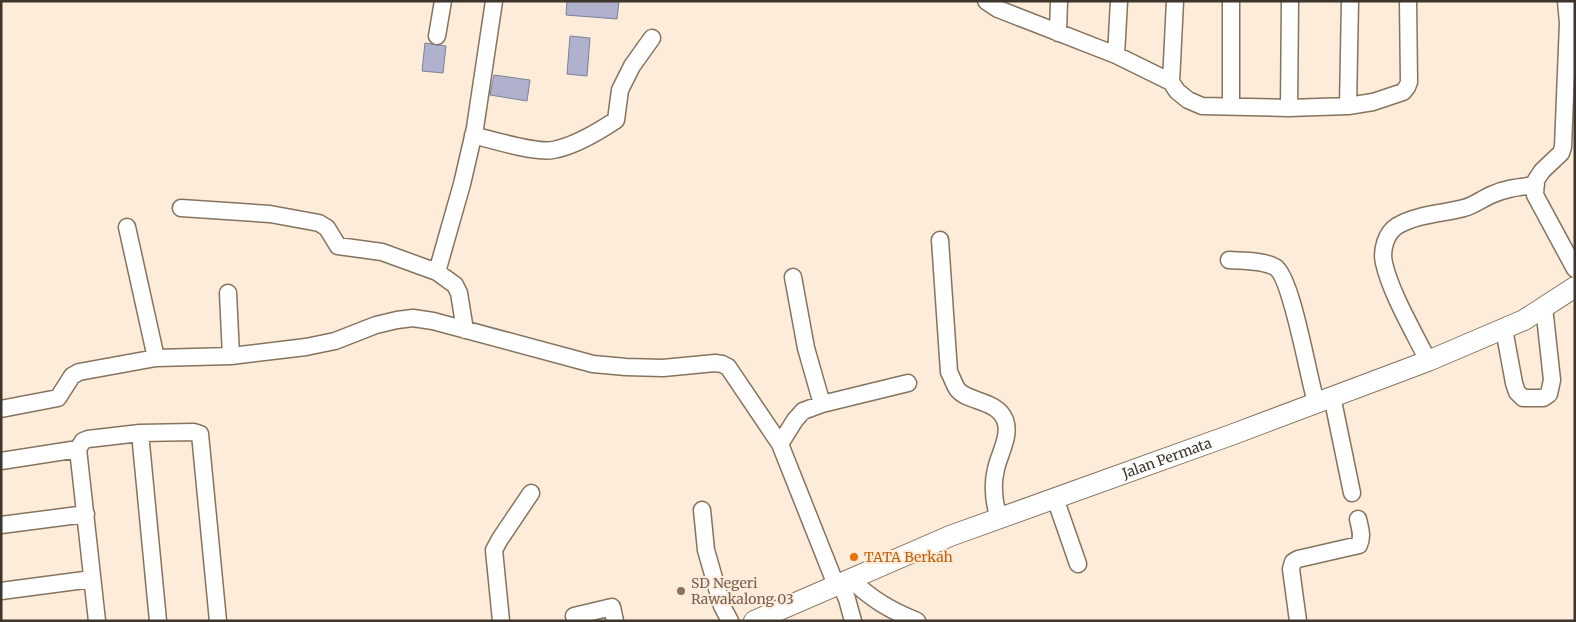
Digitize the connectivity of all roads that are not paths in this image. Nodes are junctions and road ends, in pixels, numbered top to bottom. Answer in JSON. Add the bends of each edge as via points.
{"nodes":[{"id":1,"x":443,"y":1,"type":"edge"},
{"id":2,"x":494,"y":1,"type":"edge"},
{"id":3,"x":1059,"y":1,"type":"edge"},
{"id":4,"x":1119,"y":1,"type":"edge"},
{"id":5,"x":1175,"y":1,"type":"edge"},
{"id":6,"x":1231,"y":1,"type":"edge"},
{"id":7,"x":1290,"y":1,"type":"edge"},
{"id":8,"x":1350,"y":1,"type":"edge"},
{"id":9,"x":1408,"y":1,"type":"edge"},
{"id":10,"x":1566,"y":1,"type":"edge"},
{"id":11,"x":994,"y":4,"type":"edge"},
{"id":12,"x":1058,"y":33,"type":"junction"},
{"id":13,"x":437,"y":36,"type":"dead end"},
{"id":14,"x":652,"y":38,"type":"dead end"},
{"id":15,"x":1116,"y":54,"type":"junction"},
{"id":16,"x":1171,"y":82,"type":"junction"},
{"id":17,"x":1348,"y":106,"type":"junction"},
{"id":18,"x":1231,"y":107,"type":"junction"},
{"id":19,"x":1289,"y":108,"type":"junction"},
{"id":20,"x":473,"y":135,"type":"junction"},
{"id":21,"x":1536,"y":185,"type":"junction"},
{"id":22,"x":181,"y":208,"type":"dead end"},
{"id":23,"x":127,"y":227,"type":"dead end"},
{"id":24,"x":940,"y":240,"type":"dead end"},
{"id":25,"x":1229,"y":260,"type":"dead end"},
{"id":26,"x":1575,"y":269,"type":"edge"},
{"id":27,"x":437,"y":272,"type":"junction"},
{"id":28,"x":793,"y":277,"type":"dead end"},
{"id":29,"x":1575,"y":287,"type":"edge"},
{"id":30,"x":228,"y":293,"type":"dead end"},
{"id":31,"x":1544,"y":307,"type":"junction"},
{"id":32,"x":1504,"y":329,"type":"junction"},
{"id":33,"x":466,"y":330,"type":"junction"},
{"id":34,"x":231,"y":356,"type":"junction"},
{"id":35,"x":156,"y":358,"type":"junction"},
{"id":36,"x":1428,"y":361,"type":"junction"},
{"id":37,"x":908,"y":383,"type":"dead end"},
{"id":38,"x":1324,"y":399,"type":"junction"},
{"id":39,"x":822,"y":404,"type":"junction"},
{"id":40,"x":1,"y":409,"type":"edge"},
{"id":41,"x":140,"y":433,"type":"junction"},
{"id":42,"x":780,"y":444,"type":"junction"},
{"id":43,"x":78,"y":449,"type":"junction"},
{"id":44,"x":1,"y":461,"type":"edge"},
{"id":45,"x":1352,"y":493,"type":"dead end"},
{"id":46,"x":531,"y":494,"type":"dead end"},
{"id":47,"x":1055,"y":498,"type":"junction"},
{"id":48,"x":702,"y":510,"type":"dead end"},
{"id":49,"x":86,"y":514,"type":"junction"},
{"id":50,"x":999,"y":518,"type":"junction"},
{"id":51,"x":1358,"y":519,"type":"dead end"},
{"id":52,"x":1,"y":525,"type":"edge"},
{"id":53,"x":1078,"y":564,"type":"dead end"},
{"id":54,"x":92,"y":579,"type":"junction"},
{"id":55,"x":842,"y":582,"type":"junction"},
{"id":56,"x":1,"y":591,"type":"edge"},
{"id":57,"x":574,"y":616,"type":"dead end"},
{"id":58,"x":758,"y":620,"type":"edge"},
{"id":59,"x":97,"y":621,"type":"edge"},
{"id":60,"x":158,"y":621,"type":"edge"},
{"id":61,"x":218,"y":621,"type":"edge"},
{"id":62,"x":501,"y":621,"type":"edge"},
{"id":63,"x":615,"y":621,"type":"edge"},
{"id":64,"x":730,"y":621,"type":"edge"},
{"id":65,"x":853,"y":621,"type":"edge"},
{"id":66,"x":917,"y":621,"type":"edge"},
{"id":67,"x":1298,"y":621,"type":"edge"}],
"edges":[{"from":1,"to":13,"type":"street"},
{"from":2,"to":20,"type":"street"},
{"from":3,"to":12,"type":"street"},
{"from":4,"to":15,"type":"street"},
{"from":5,"to":16,"type":"street"},
{"from":6,"to":18,"type":"street"},
{"from":7,"to":19,"type":"street"},
{"from":8,"to":17,"type":"street"},
{"from":9,"to":17,"type":"street","via":[[1407,87],[1403,92],[1373,102]]},
{"from":10,"to":21,"type":"street","via":[[1564,147],[1542,171]]},
{"from":11,"to":12,"type":"street"},
{"from":12,"to":15,"type":"street"},
{"from":14,"to":20,"type":"street","via":[[620,90],[616,120],[585,138],[552,150]]},
{"from":15,"to":16,"type":"street"},
{"from":16,"to":18,"type":"street","via":[[1188,100],[1202,106]]},
{"from":17,"to":19,"type":"street"},
{"from":18,"to":19,"type":"street"},
{"from":20,"to":27,"type":"street"},
{"from":21,"to":26,"type":"street","via":[[1535,196]]},
{"from":21,"to":36,"type":"street","via":[[1513,187],[1466,208],[1414,219],[1396,226],[1387,238],[1383,249],[1387,271]]},
{"from":22,"to":27,"type":"street","via":[[270,214],[319,223],[328,228],[338,246],[382,252]]},
{"from":23,"to":35,"type":"street"},
{"from":24,"to":50,"type":"street","via":[[949,372],[958,390],[994,406],[1005,420],[1006,434],[994,486],[994,503]]},
{"from":25,"to":38,"type":"street","via":[[1256,262],[1280,271]]},
{"from":27,"to":33,"type":"street","via":[[455,285],[459,293]]},
{"from":28,"to":39,"type":"street","via":[[806,348]]},
{"from":29,"to":31,"type":"main road","name":"Jalan Permata"},
{"from":30,"to":34,"type":"street"},
{"from":31,"to":32,"type":"main road","name":"Jalan Permata"},
{"from":31,"to":32,"type":"street","via":[[1552,380],[1549,394],[1543,398],[1523,398],[1517,392]]},
{"from":32,"to":36,"type":"main road","name":"Jalan Permata"},
{"from":33,"to":34,"type":"street","via":[[413,318],[376,325],[322,344]]},
{"from":33,"to":42,"type":"street","via":[[593,364],[662,368],[722,364],[728,367]]},
{"from":34,"to":35,"type":"street"},
{"from":35,"to":40,"type":"street","via":[[79,372],[72,376],[58,398]]},
{"from":36,"to":38,"type":"main road","name":"Jalan Permata"},
{"from":37,"to":39,"type":"street"},
{"from":38,"to":45,"type":"street"},
{"from":38,"to":47,"type":"main road","name":"Jalan Permata"},
{"from":39,"to":42,"type":"street","via":[[803,411]]},
{"from":41,"to":43,"type":"street","via":[[88,439]]},
{"from":41,"to":60,"type":"street"},
{"from":41,"to":61,"type":"street","via":[[200,434]]},
{"from":42,"to":55,"type":"street"},
{"from":43,"to":44,"type":"street"},
{"from":43,"to":49,"type":"street"},
{"from":46,"to":62,"type":"street","via":[[494,550]]},
{"from":47,"to":50,"type":"main road","name":"Jalan Permata"},
{"from":47,"to":53,"type":"street"},
{"from":48,"to":64,"type":"street","via":[[706,550],[722,606]]},
{"from":49,"to":52,"type":"street"},
{"from":49,"to":54,"type":"street"},
{"from":50,"to":55,"type":"main road","name":"Jalan Permata"},
{"from":51,"to":67,"type":"street","via":[[1359,545],[1293,562],[1291,569]]},
{"from":54,"to":56,"type":"street"},
{"from":54,"to":59,"type":"street"},
{"from":55,"to":58,"type":"main road","name":"Jalan Permata"},
{"from":55,"to":65,"type":"street"},
{"from":55,"to":66,"type":"street"},
{"from":57,"to":63,"type":"street","via":[[612,607]]}]}
